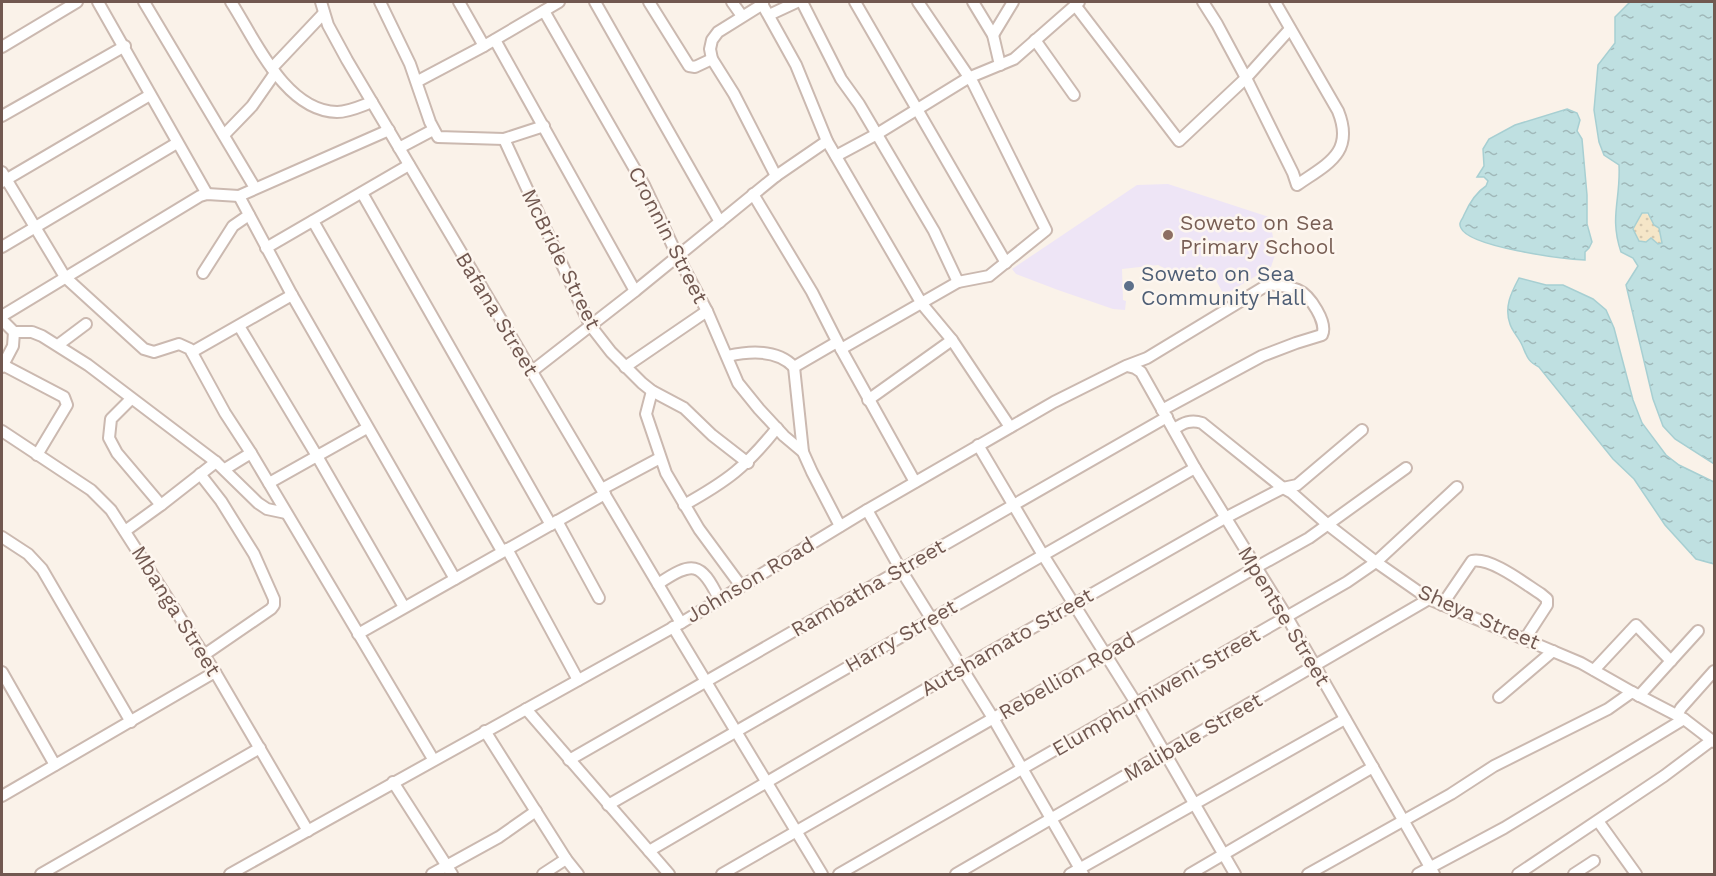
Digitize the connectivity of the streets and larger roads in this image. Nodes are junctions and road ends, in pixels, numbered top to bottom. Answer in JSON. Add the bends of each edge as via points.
{"nodes":[{"id":1,"x":77,"y":2,"type":"edge"},
{"id":2,"x":98,"y":2,"type":"edge"},
{"id":3,"x":144,"y":2,"type":"edge"},
{"id":4,"x":231,"y":2,"type":"edge"},
{"id":5,"x":321,"y":2,"type":"edge"},
{"id":6,"x":380,"y":2,"type":"edge"},
{"id":7,"x":459,"y":2,"type":"edge"},
{"id":8,"x":559,"y":2,"type":"edge"},
{"id":9,"x":595,"y":2,"type":"edge"},
{"id":10,"x":649,"y":2,"type":"edge"},
{"id":11,"x":732,"y":2,"type":"edge"},
{"id":12,"x":797,"y":2,"type":"edge"},
{"id":13,"x":855,"y":2,"type":"edge"},
{"id":14,"x":918,"y":2,"type":"edge"},
{"id":15,"x":973,"y":2,"type":"edge"},
{"id":16,"x":1013,"y":2,"type":"edge"},
{"id":17,"x":1203,"y":2,"type":"edge"},
{"id":18,"x":1275,"y":2,"type":"edge"},
{"id":19,"x":762,"y":3,"type":"edge"},
{"id":20,"x":1077,"y":3,"type":"edge"},
{"id":21,"x":544,"y":11,"type":"junction"},
{"id":22,"x":324,"y":13,"type":"junction"},
{"id":23,"x":769,"y":15,"type":"junction"},
{"id":24,"x":742,"y":16,"type":"junction"},
{"id":25,"x":1290,"y":29,"type":"junction"},
{"id":26,"x":993,"y":35,"type":"junction"},
{"id":27,"x":495,"y":40,"type":"junction"},
{"id":28,"x":1035,"y":40,"type":"junction"},
{"id":29,"x":2,"y":46,"type":"edge"},
{"id":30,"x":125,"y":46,"type":"junction"},
{"id":31,"x":484,"y":46,"type":"junction"},
{"id":32,"x":712,"y":59,"type":"junction"},
{"id":33,"x":1000,"y":65,"type":"junction"},
{"id":34,"x":274,"y":71,"type":"junction"},
{"id":35,"x":968,"y":78,"type":"junction"},
{"id":36,"x":1246,"y":78,"type":"junction"},
{"id":37,"x":418,"y":81,"type":"junction"},
{"id":38,"x":150,"y":95,"type":"junction"},
{"id":39,"x":1074,"y":95,"type":"dead end"},
{"id":40,"x":372,"y":102,"type":"junction"},
{"id":41,"x":918,"y":109,"type":"junction"},
{"id":42,"x":2,"y":116,"type":"edge"},
{"id":43,"x":544,"y":126,"type":"junction"},
{"id":44,"x":389,"y":130,"type":"junction"},
{"id":45,"x":433,"y":130,"type":"junction"},
{"id":46,"x":877,"y":134,"type":"junction"},
{"id":47,"x":224,"y":135,"type":"junction"},
{"id":48,"x":504,"y":139,"type":"junction"},
{"id":49,"x":827,"y":141,"type":"junction"},
{"id":50,"x":177,"y":143,"type":"junction"},
{"id":51,"x":399,"y":148,"type":"junction"},
{"id":52,"x":836,"y":156,"type":"junction"},
{"id":53,"x":409,"y":165,"type":"junction"},
{"id":54,"x":776,"y":176,"type":"junction"},
{"id":55,"x":3,"y":178,"type":"edge"},
{"id":56,"x":255,"y":188,"type":"junction"},
{"id":57,"x":362,"y":193,"type":"junction"},
{"id":58,"x":207,"y":194,"type":"junction"},
{"id":59,"x":753,"y":194,"type":"junction"},
{"id":60,"x":239,"y":196,"type":"junction"},
{"id":61,"x":249,"y":215,"type":"junction"},
{"id":62,"x":313,"y":221,"type":"junction"},
{"id":63,"x":720,"y":222,"type":"junction"},
{"id":64,"x":35,"y":227,"type":"junction"},
{"id":65,"x":2,"y":247,"type":"edge"},
{"id":66,"x":266,"y":248,"type":"junction"},
{"id":67,"x":676,"y":255,"type":"junction"},
{"id":68,"x":1006,"y":263,"type":"junction"},
{"id":69,"x":203,"y":273,"type":"dead end"},
{"id":70,"x":65,"y":277,"type":"junction"},
{"id":71,"x":958,"y":282,"type":"junction"},
{"id":72,"x":1269,"y":284,"type":"joint"},
{"id":73,"x":635,"y":291,"type":"junction"},
{"id":74,"x":292,"y":295,"type":"junction"},
{"id":75,"x":922,"y":304,"type":"junction"},
{"id":76,"x":707,"y":311,"type":"junction"},
{"id":77,"x":2,"y":318,"type":"edge"},
{"id":78,"x":86,"y":324,"type":"dead end"},
{"id":79,"x":590,"y":325,"type":"junction"},
{"id":80,"x":238,"y":326,"type":"junction"},
{"id":81,"x":14,"y":332,"type":"junction"},
{"id":82,"x":952,"y":340,"type":"junction"},
{"id":83,"x":58,"y":345,"type":"junction"},
{"id":84,"x":839,"y":346,"type":"junction"},
{"id":85,"x":192,"y":352,"type":"junction"},
{"id":86,"x":728,"y":356,"type":"junction"},
{"id":87,"x":2,"y":366,"type":"edge"},
{"id":88,"x":1126,"y":366,"type":"junction"},
{"id":89,"x":625,"y":367,"type":"junction"},
{"id":90,"x":794,"y":367,"type":"junction"},
{"id":91,"x":531,"y":372,"type":"junction"},
{"id":92,"x":652,"y":391,"type":"junction"},
{"id":93,"x":131,"y":399,"type":"junction"},
{"id":94,"x":868,"y":400,"type":"junction"},
{"id":95,"x":1164,"y":413,"type":"junction"},
{"id":96,"x":1010,"y":427,"type":"junction"},
{"id":97,"x":367,"y":428,"type":"junction"},
{"id":98,"x":777,"y":428,"type":"junction"},
{"id":99,"x":1174,"y":429,"type":"junction"},
{"id":100,"x":1362,"y":430,"type":"dead end"},
{"id":101,"x":2,"y":431,"type":"edge"},
{"id":102,"x":978,"y":445,"type":"junction"},
{"id":103,"x":803,"y":452,"type":"junction"},
{"id":104,"x":251,"y":453,"type":"junction"},
{"id":105,"x":37,"y":454,"type":"junction"},
{"id":106,"x":317,"y":456,"type":"junction"},
{"id":107,"x":660,"y":458,"type":"junction"},
{"id":108,"x":748,"y":462,"type":"junction"},
{"id":109,"x":220,"y":466,"type":"junction"},
{"id":110,"x":1195,"y":468,"type":"junction"},
{"id":111,"x":1406,"y":468,"type":"dead end"},
{"id":112,"x":200,"y":474,"type":"junction"},
{"id":113,"x":915,"y":482,"type":"junction"},
{"id":114,"x":269,"y":483,"type":"junction"},
{"id":115,"x":1457,"y":487,"type":"dead end"},
{"id":116,"x":1283,"y":488,"type":"junction"},
{"id":117,"x":603,"y":492,"type":"junction"},
{"id":118,"x":162,"y":505,"type":"junction"},
{"id":119,"x":684,"y":505,"type":"junction"},
{"id":120,"x":1013,"y":505,"type":"junction"},
{"id":121,"x":867,"y":510,"type":"junction"},
{"id":122,"x":286,"y":513,"type":"junction"},
{"id":123,"x":1225,"y":518,"type":"junction"},
{"id":124,"x":554,"y":523,"type":"junction"},
{"id":125,"x":1327,"y":524,"type":"junction"},
{"id":126,"x":840,"y":526,"type":"junction"},
{"id":127,"x":125,"y":531,"type":"junction"},
{"id":128,"x":2,"y":537,"type":"edge"},
{"id":129,"x":505,"y":550,"type":"junction"},
{"id":130,"x":1043,"y":555,"type":"junction"},
{"id":131,"x":1376,"y":562,"type":"junction"},
{"id":132,"x":1255,"y":567,"type":"junction"},
{"id":133,"x":901,"y":570,"type":"junction"},
{"id":134,"x":454,"y":579,"type":"junction"},
{"id":135,"x":658,"y":584,"type":"junction"},
{"id":136,"x":741,"y":586,"type":"junction"},
{"id":137,"x":599,"y":597,"type":"dead end"},
{"id":138,"x":719,"y":599,"type":"junction"},
{"id":139,"x":1429,"y":599,"type":"junction"},
{"id":140,"x":1075,"y":603,"type":"junction"},
{"id":141,"x":1442,"y":604,"type":"junction"},
{"id":142,"x":404,"y":607,"type":"junction"},
{"id":143,"x":1287,"y":617,"type":"junction"},
{"id":144,"x":932,"y":619,"type":"junction"},
{"id":145,"x":677,"y":625,"type":"junction"},
{"id":146,"x":1698,"y":631,"type":"dead end"},
{"id":147,"x":358,"y":634,"type":"junction"},
{"id":148,"x":1525,"y":639,"type":"junction"},
{"id":149,"x":1554,"y":651,"type":"junction"},
{"id":150,"x":1106,"y":654,"type":"junction"},
{"id":151,"x":204,"y":655,"type":"junction"},
{"id":152,"x":1671,"y":661,"type":"junction"},
{"id":153,"x":1315,"y":667,"type":"junction"},
{"id":154,"x":962,"y":668,"type":"junction"},
{"id":155,"x":1594,"y":670,"type":"junction"},
{"id":156,"x":1714,"y":671,"type":"edge"},
{"id":157,"x":2,"y":672,"type":"edge"},
{"id":158,"x":215,"y":672,"type":"junction"},
{"id":159,"x":578,"y":680,"type":"junction"},
{"id":160,"x":705,"y":681,"type":"junction"},
{"id":161,"x":1635,"y":694,"type":"junction"},
{"id":162,"x":1499,"y":697,"type":"dead end"},
{"id":163,"x":1136,"y":703,"type":"junction"},
{"id":164,"x":526,"y":709,"type":"junction"},
{"id":165,"x":1681,"y":717,"type":"junction"},
{"id":166,"x":993,"y":718,"type":"junction"},
{"id":167,"x":1345,"y":719,"type":"junction"},
{"id":168,"x":131,"y":722,"type":"junction"},
{"id":169,"x":485,"y":732,"type":"junction"},
{"id":170,"x":735,"y":732,"type":"junction"},
{"id":171,"x":1712,"y":738,"type":"edge"},
{"id":172,"x":260,"y":748,"type":"junction"},
{"id":173,"x":1165,"y":753,"type":"junction"},
{"id":174,"x":433,"y":759,"type":"junction"},
{"id":175,"x":569,"y":760,"type":"junction"},
{"id":176,"x":55,"y":765,"type":"junction"},
{"id":177,"x":1373,"y":767,"type":"junction"},
{"id":178,"x":1021,"y":770,"type":"junction"},
{"id":179,"x":767,"y":781,"type":"junction"},
{"id":180,"x":393,"y":782,"type":"junction"},
{"id":181,"x":2,"y":796,"type":"edge"},
{"id":182,"x":1193,"y":804,"type":"junction"},
{"id":183,"x":608,"y":805,"type":"junction"},
{"id":184,"x":536,"y":812,"type":"junction"},
{"id":185,"x":1051,"y":820,"type":"junction"},
{"id":186,"x":1403,"y":821,"type":"junction"},
{"id":187,"x":1598,"y":821,"type":"junction"},
{"id":188,"x":308,"y":831,"type":"junction"},
{"id":189,"x":796,"y":831,"type":"junction"},
{"id":190,"x":649,"y":852,"type":"junction"},
{"id":191,"x":1223,"y":856,"type":"junction"},
{"id":192,"x":566,"y":859,"type":"junction"},
{"id":193,"x":1594,"y":861,"type":"dead end"},
{"id":194,"x":449,"y":870,"type":"edge"},
{"id":195,"x":1432,"y":871,"type":"edge"},
{"id":196,"x":1077,"y":873,"type":"edge"},
{"id":197,"x":41,"y":874,"type":"edge"},
{"id":198,"x":230,"y":874,"type":"edge"},
{"id":199,"x":432,"y":874,"type":"edge"},
{"id":200,"x":543,"y":874,"type":"edge"},
{"id":201,"x":578,"y":874,"type":"edge"},
{"id":202,"x":669,"y":874,"type":"edge"},
{"id":203,"x":722,"y":874,"type":"edge"},
{"id":204,"x":822,"y":874,"type":"edge"},
{"id":205,"x":839,"y":874,"type":"edge"},
{"id":206,"x":956,"y":874,"type":"edge"},
{"id":207,"x":1190,"y":874,"type":"edge"},
{"id":208,"x":1235,"y":874,"type":"edge"},
{"id":209,"x":1308,"y":874,"type":"edge"},
{"id":210,"x":1418,"y":874,"type":"edge"},
{"id":211,"x":1518,"y":874,"type":"edge"},
{"id":212,"x":1574,"y":874,"type":"edge"},
{"id":213,"x":1636,"y":874,"type":"edge"}],
"edges":[{"from":1,"to":29,"type":"street"},
{"from":2,"to":30,"type":"street"},
{"from":3,"to":47,"type":"street"},
{"from":4,"to":34,"type":"street"},
{"from":5,"to":22,"type":"street","name":"Bafana Street"},
{"from":6,"to":37,"type":"street"},
{"from":7,"to":31,"type":"street"},
{"from":8,"to":21,"type":"street"},
{"from":9,"to":63,"type":"street"},
{"from":10,"to":32,"type":"street","via":[[689,66]]},
{"from":11,"to":24,"type":"street"},
{"from":12,"to":23,"type":"street"},
{"from":12,"to":46,"type":"street"},
{"from":13,"to":41,"type":"street"},
{"from":14,"to":35,"type":"street"},
{"from":15,"to":26,"type":"street"},
{"from":16,"to":26,"type":"street"},
{"from":17,"to":36,"type":"street"},
{"from":18,"to":25,"type":"street"},
{"from":19,"to":23,"type":"street"},
{"from":19,"to":24,"type":"street"},
{"from":20,"to":28,"type":"street"},
{"from":20,"to":36,"type":"street","via":[[1179,141]]},
{"from":21,"to":27,"type":"street"},
{"from":21,"to":67,"type":"street","name":"Cronnin Street","via":[[644,185]]},
{"from":22,"to":34,"type":"street"},
{"from":22,"to":40,"type":"street","name":"Bafana Street"},
{"from":23,"to":49,"type":"street","via":[[796,65]]},
{"from":24,"to":32,"type":"street","via":[[715,36],[710,45]]},
{"from":25,"to":36,"type":"street"},
{"from":25,"to":36,"type":"street","via":[[1343,123],[1343,144],[1333,160],[1297,185]]},
{"from":26,"to":33,"type":"street"},
{"from":27,"to":31,"type":"street"},
{"from":27,"to":43,"type":"street"},
{"from":28,"to":33,"type":"street"},
{"from":28,"to":39,"type":"street"},
{"from":30,"to":38,"type":"street"},
{"from":30,"to":42,"type":"street"},
{"from":31,"to":37,"type":"street"},
{"from":32,"to":54,"type":"street"},
{"from":33,"to":35,"type":"street"},
{"from":34,"to":40,"type":"street","via":[[299,97],[327,111],[350,110]]},
{"from":34,"to":47,"type":"street","via":[[252,106]]},
{"from":35,"to":41,"type":"street"},
{"from":35,"to":68,"type":"street","via":[[976,87],[1046,230]]},
{"from":37,"to":45,"type":"street"},
{"from":38,"to":50,"type":"street"},
{"from":38,"to":55,"type":"street"},
{"from":40,"to":44,"type":"street","name":"Bafana Street"},
{"from":41,"to":46,"type":"street"},
{"from":41,"to":68,"type":"street"},
{"from":43,"to":48,"type":"street"},
{"from":43,"to":73,"type":"street"},
{"from":44,"to":51,"type":"street","name":"Bafana Street"},
{"from":44,"to":56,"type":"street"},
{"from":45,"to":48,"type":"street","via":[[441,138]]},
{"from":45,"to":51,"type":"street"},
{"from":46,"to":52,"type":"street"},
{"from":46,"to":71,"type":"street","via":[[934,231]]},
{"from":47,"to":56,"type":"street"},
{"from":48,"to":79,"type":"street","name":"McBride Street"},
{"from":49,"to":52,"type":"street"},
{"from":49,"to":54,"type":"street"},
{"from":50,"to":58,"type":"street"},
{"from":50,"to":64,"type":"street"},
{"from":51,"to":53,"type":"street","name":"Bafana Street"},
{"from":52,"to":75,"type":"street"},
{"from":53,"to":57,"type":"street"},
{"from":53,"to":91,"type":"street","name":"Bafana Street"},
{"from":54,"to":59,"type":"street"},
{"from":55,"to":64,"type":"street"},
{"from":56,"to":60,"type":"street"},
{"from":57,"to":62,"type":"street"},
{"from":57,"to":124,"type":"street"},
{"from":58,"to":60,"type":"street"},
{"from":58,"to":70,"type":"street"},
{"from":59,"to":63,"type":"street"},
{"from":59,"to":84,"type":"street","via":[[812,292]]},
{"from":60,"to":61,"type":"street"},
{"from":61,"to":66,"type":"street"},
{"from":61,"to":69,"type":"street","via":[[233,226]]},
{"from":62,"to":66,"type":"street"},
{"from":62,"to":129,"type":"street"},
{"from":63,"to":67,"type":"street"},
{"from":64,"to":65,"type":"street"},
{"from":64,"to":70,"type":"street"},
{"from":66,"to":74,"type":"street"},
{"from":67,"to":73,"type":"street"},
{"from":67,"to":76,"type":"street","name":"Cronnin Street"},
{"from":68,"to":71,"type":"street","via":[[986,277]]},
{"from":70,"to":77,"type":"street"},
{"from":70,"to":85,"type":"street","via":[[144,349],[154,352],[179,344]]},
{"from":71,"to":75,"type":"street"},
{"from":72,"to":88,"type":"street","name":"Johnson Road","via":[[1147,358]]},
{"from":72,"to":95,"type":"street","name":"Rambatha Street","via":[[1305,294],[1324,327],[1322,335],[1255,360]]},
{"from":73,"to":79,"type":"street"},
{"from":74,"to":80,"type":"street"},
{"from":74,"to":97,"type":"street"},
{"from":75,"to":82,"type":"street"},
{"from":75,"to":84,"type":"street"},
{"from":76,"to":86,"type":"street","name":"Cronnin Street"},
{"from":76,"to":89,"type":"street"},
{"from":77,"to":81,"type":"street"},
{"from":78,"to":83,"type":"street"},
{"from":79,"to":89,"type":"street","name":"McBride Street"},
{"from":79,"to":91,"type":"street"},
{"from":80,"to":85,"type":"street"},
{"from":80,"to":106,"type":"street"},
{"from":81,"to":83,"type":"street","via":[[32,332]]},
{"from":81,"to":87,"type":"street","via":[[13,346]]},
{"from":82,"to":94,"type":"street"},
{"from":82,"to":96,"type":"street"},
{"from":83,"to":93,"type":"street"},
{"from":84,"to":90,"type":"street"},
{"from":84,"to":94,"type":"street"},
{"from":85,"to":104,"type":"street"},
{"from":86,"to":90,"type":"street","via":[[763,352]]},
{"from":86,"to":98,"type":"street","name":"Cronnin Street","via":[[741,387]]},
{"from":87,"to":105,"type":"street","via":[[64,397],[67,405]]},
{"from":88,"to":95,"type":"street","name":"Mpentse Street","via":[[1141,372]]},
{"from":88,"to":96,"type":"street","name":"Johnson Road"},
{"from":89,"to":92,"type":"street","name":"McBride Street"},
{"from":90,"to":103,"type":"street"},
{"from":91,"to":117,"type":"street","name":"Bafana Street"},
{"from":92,"to":107,"type":"street","via":[[646,414]]},
{"from":92,"to":108,"type":"street","name":"McBride Street","via":[[678,403]]},
{"from":93,"to":109,"type":"street"},
{"from":93,"to":118,"type":"street","via":[[111,419],[109,438],[117,453]]},
{"from":94,"to":113,"type":"street"},
{"from":95,"to":99,"type":"street","name":"Mpentse Street"},
{"from":95,"to":120,"type":"street","name":"Rambatha Street"},
{"from":96,"to":102,"type":"street","name":"Johnson Road"},
{"from":97,"to":106,"type":"street"},
{"from":97,"to":134,"type":"street"},
{"from":98,"to":103,"type":"street","name":"Cronnin Street"},
{"from":98,"to":108,"type":"street"},
{"from":99,"to":110,"type":"street","name":"Mpentse Street"},
{"from":99,"to":116,"type":"street","name":"Sheya Street","via":[[1186,422],[1202,423]]},
{"from":100,"to":116,"type":"street","name":"Autshamato Street","via":[[1297,485]]},
{"from":101,"to":105,"type":"street","name":"Mbanga Street"},
{"from":102,"to":113,"type":"street","name":"Johnson Road"},
{"from":102,"to":120,"type":"street"},
{"from":103,"to":126,"type":"street"},
{"from":104,"to":109,"type":"street"},
{"from":104,"to":114,"type":"street"},
{"from":105,"to":127,"type":"street","name":"Mbanga Street","via":[[99,497]]},
{"from":106,"to":114,"type":"street"},
{"from":106,"to":142,"type":"street"},
{"from":107,"to":117,"type":"street"},
{"from":107,"to":119,"type":"street"},
{"from":108,"to":119,"type":"street"},
{"from":109,"to":112,"type":"street"},
{"from":109,"to":122,"type":"street","via":[[263,507]]},
{"from":110,"to":123,"type":"street","name":"Mpentse Street"},
{"from":110,"to":130,"type":"street","name":"Harry Street"},
{"from":111,"to":125,"type":"street","name":"Rebellion Road"},
{"from":112,"to":118,"type":"street"},
{"from":112,"to":151,"type":"street","via":[[254,554],[274,599],[271,609]]},
{"from":113,"to":121,"type":"street","name":"Johnson Road"},
{"from":114,"to":122,"type":"street"},
{"from":115,"to":131,"type":"street","name":"Elumphumiweni Street"},
{"from":116,"to":123,"type":"street","name":"Autshamato Street"},
{"from":116,"to":125,"type":"street","name":"Sheya Street"},
{"from":117,"to":124,"type":"street"},
{"from":117,"to":135,"type":"street","name":"Bafana Street"},
{"from":118,"to":127,"type":"street"},
{"from":119,"to":136,"type":"street"},
{"from":120,"to":130,"type":"street"},
{"from":120,"to":133,"type":"street","name":"Rambatha Street"},
{"from":121,"to":126,"type":"street","name":"Johnson Road"},
{"from":121,"to":133,"type":"street"},
{"from":122,"to":147,"type":"street"},
{"from":123,"to":132,"type":"street","name":"Mpentse Street"},
{"from":123,"to":140,"type":"street","name":"Autshamato Street"},
{"from":124,"to":129,"type":"street"},
{"from":124,"to":137,"type":"street"},
{"from":125,"to":131,"type":"street","name":"Sheya Street"},
{"from":125,"to":132,"type":"street","name":"Rebellion Road"},
{"from":126,"to":136,"type":"street","name":"Johnson Road"},
{"from":127,"to":151,"type":"street","name":"Mbanga Street"},
{"from":128,"to":168,"type":"street","via":[[42,569]]},
{"from":129,"to":134,"type":"street"},
{"from":129,"to":159,"type":"street"},
{"from":130,"to":140,"type":"street"},
{"from":130,"to":144,"type":"street","name":"Harry Street"},
{"from":131,"to":139,"type":"street","name":"Sheya Street"},
{"from":131,"to":143,"type":"street","name":"Elumphumiweni Street"},
{"from":132,"to":143,"type":"street","name":"Mpentse Street"},
{"from":132,"to":150,"type":"street","name":"Rebellion Road"},
{"from":133,"to":144,"type":"street"},
{"from":133,"to":160,"type":"street","name":"Rambatha Street"},
{"from":134,"to":142,"type":"street"},
{"from":135,"to":138,"type":"street","via":[[686,569],[698,570],[707,575]]},
{"from":135,"to":145,"type":"street","name":"Bafana Street"},
{"from":136,"to":138,"type":"street","name":"Johnson Road"},
{"from":138,"to":145,"type":"street","name":"Johnson Road"},
{"from":139,"to":141,"type":"street","name":"Sheya Street"},
{"from":139,"to":153,"type":"street","name":"Malibale Street"},
{"from":140,"to":150,"type":"street"},
{"from":140,"to":154,"type":"street","name":"Autshamato Street"},
{"from":141,"to":148,"type":"street","name":"Sheya Street"},
{"from":141,"to":148,"type":"street","via":[[1472,561],[1492,564],[1547,599]]},
{"from":142,"to":147,"type":"street"},
{"from":143,"to":153,"type":"street","name":"Mpentse Street"},
{"from":143,"to":163,"type":"street","name":"Elumphumiweni Street"},
{"from":144,"to":154,"type":"street"},
{"from":144,"to":170,"type":"street","name":"Harry Street"},
{"from":145,"to":159,"type":"street","name":"Johnson Road"},
{"from":145,"to":160,"type":"street","name":"Bafana Street"},
{"from":146,"to":152,"type":"street"},
{"from":147,"to":174,"type":"street"},
{"from":148,"to":149,"type":"street","name":"Sheya Street"},
{"from":149,"to":155,"type":"street","name":"Sheya Street"},
{"from":149,"to":162,"type":"street"},
{"from":150,"to":163,"type":"street"},
{"from":150,"to":166,"type":"street","name":"Rebellion Road"},
{"from":151,"to":158,"type":"street","name":"Mbanga Street"},
{"from":152,"to":155,"type":"street","via":[[1636,625]]},
{"from":152,"to":161,"type":"street"},
{"from":153,"to":167,"type":"street","name":"Mpentse Street"},
{"from":153,"to":173,"type":"street","name":"Malibale Street"},
{"from":154,"to":166,"type":"street"},
{"from":154,"to":179,"type":"street","name":"Autshamato Street"},
{"from":155,"to":161,"type":"street","name":"Sheya Street"},
{"from":156,"to":165,"type":"street","via":[[1681,708]]},
{"from":157,"to":176,"type":"street"},
{"from":158,"to":168,"type":"street"},
{"from":158,"to":172,"type":"street","name":"Mbanga Street"},
{"from":159,"to":164,"type":"street","name":"Johnson Road"},
{"from":160,"to":170,"type":"street","name":"Bafana Street"},
{"from":160,"to":175,"type":"street","name":"Rambatha Street"},
{"from":161,"to":165,"type":"street","name":"Sheya Street"},
{"from":161,"to":186,"type":"street","via":[[1536,743]]},
{"from":163,"to":173,"type":"street"},
{"from":163,"to":178,"type":"street","name":"Elumphumiweni Street"},
{"from":164,"to":169,"type":"street","name":"Johnson Road"},
{"from":164,"to":175,"type":"street"},
{"from":165,"to":171,"type":"street","name":"Sheya Street"},
{"from":165,"to":195,"type":"street"},
{"from":166,"to":178,"type":"street"},
{"from":166,"to":189,"type":"street","name":"Rebellion Road"},
{"from":167,"to":177,"type":"street","name":"Mpentse Street"},
{"from":167,"to":182,"type":"street"},
{"from":168,"to":176,"type":"street"},
{"from":169,"to":174,"type":"street","name":"Johnson Road"},
{"from":169,"to":184,"type":"street"},
{"from":170,"to":179,"type":"street","name":"Bafana Street"},
{"from":170,"to":183,"type":"street","name":"Harry Street"},
{"from":171,"to":187,"type":"street"},
{"from":172,"to":188,"type":"street","name":"Mbanga Street"},
{"from":172,"to":197,"type":"street"},
{"from":173,"to":182,"type":"street"},
{"from":173,"to":185,"type":"street","name":"Malibale Street"},
{"from":174,"to":180,"type":"street","name":"Johnson Road"},
{"from":175,"to":183,"type":"street"},
{"from":176,"to":181,"type":"street"},
{"from":177,"to":186,"type":"street","name":"Mpentse Street"},
{"from":177,"to":191,"type":"street"},
{"from":178,"to":185,"type":"street"},
{"from":178,"to":205,"type":"street","name":"Elumphumiweni Street"},
{"from":179,"to":189,"type":"street","name":"Bafana Street"},
{"from":179,"to":190,"type":"street","name":"Autshamato Street"},
{"from":180,"to":188,"type":"street","name":"Johnson Road"},
{"from":180,"to":194,"type":"street"},
{"from":182,"to":191,"type":"street"},
{"from":182,"to":196,"type":"street"},
{"from":183,"to":190,"type":"street"},
{"from":184,"to":192,"type":"street"},
{"from":184,"to":194,"type":"street"},
{"from":185,"to":196,"type":"street"},
{"from":185,"to":206,"type":"street","name":"Malibale Street"},
{"from":186,"to":195,"type":"street","name":"Mpentse Street"},
{"from":186,"to":209,"type":"street"},
{"from":187,"to":211,"type":"street"},
{"from":187,"to":213,"type":"street"},
{"from":188,"to":198,"type":"street","name":"Johnson Road"},
{"from":189,"to":203,"type":"street","name":"Rebellion Road"},
{"from":189,"to":204,"type":"street","name":"Bafana Street"},
{"from":190,"to":202,"type":"street"},
{"from":191,"to":207,"type":"street"},
{"from":191,"to":208,"type":"street"},
{"from":192,"to":200,"type":"street"},
{"from":192,"to":201,"type":"street"},
{"from":193,"to":212,"type":"street"},
{"from":194,"to":199,"type":"street"},
{"from":195,"to":210,"type":"street"}]}
